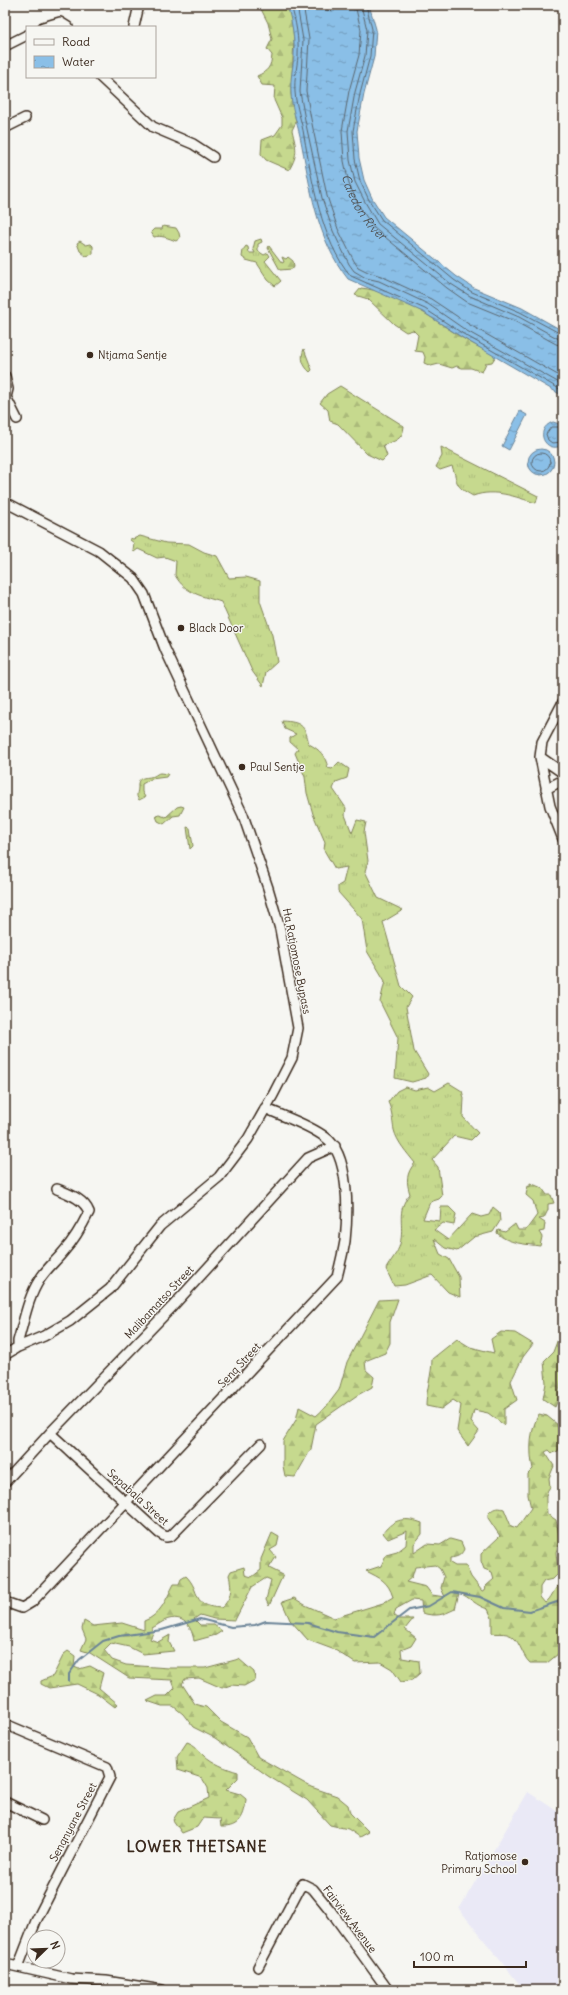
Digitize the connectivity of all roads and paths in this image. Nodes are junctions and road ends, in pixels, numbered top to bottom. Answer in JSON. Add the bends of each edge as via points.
{"nodes":[{"id":1,"x":139,"y":5,"type":"edge"},
{"id":2,"x":46,"y":26,"type":"edge"},
{"id":3,"x":66,"y":26,"type":"edge"},
{"id":4,"x":134,"y":26,"type":"edge"},
{"id":5,"x":26,"y":36,"type":"edge"},
{"id":6,"x":5,"y":46,"type":"edge"},
{"id":7,"x":101,"y":78,"type":"edge"},
{"id":8,"x":25,"y":118,"type":"dead end"},
{"id":9,"x":5,"y":128,"type":"edge"},
{"id":10,"x":213,"y":157,"type":"dead end"},
{"id":11,"x":5,"y":367,"type":"edge"},
{"id":12,"x":5,"y":376,"type":"edge"},
{"id":13,"x":17,"y":419,"type":"dead end"},
{"id":14,"x":5,"y":502,"type":"edge"},
{"id":15,"x":563,"y":702,"type":"edge"},
{"id":16,"x":540,"y":757,"type":"junction"},
{"id":17,"x":563,"y":773,"type":"edge"},
{"id":18,"x":563,"y":780,"type":"edge"},
{"id":19,"x":546,"y":789,"type":"junction"},
{"id":20,"x":563,"y":839,"type":"edge"},
{"id":21,"x":265,"y":1108,"type":"junction"},
{"id":22,"x":335,"y":1146,"type":"junction"},
{"id":23,"x":57,"y":1189,"type":"dead end"},
{"id":24,"x":18,"y":1347,"type":"junction"},
{"id":25,"x":5,"y":1355,"type":"edge"},
{"id":26,"x":50,"y":1433,"type":"junction"},
{"id":27,"x":261,"y":1444,"type":"dead end"},
{"id":28,"x":5,"y":1482,"type":"edge"},
{"id":29,"x":126,"y":1503,"type":"junction"},
{"id":30,"x":5,"y":1602,"type":"edge"},
{"id":31,"x":5,"y":1724,"type":"edge"},
{"id":32,"x":5,"y":1802,"type":"edge"},
{"id":33,"x":42,"y":1820,"type":"dead end"},
{"id":34,"x":5,"y":1964,"type":"edge"},
{"id":35,"x":18,"y":1967,"type":"junction"},
{"id":36,"x":258,"y":1967,"type":"dead end"},
{"id":37,"x":162,"y":1990,"type":"edge"},
{"id":38,"x":388,"y":1990,"type":"edge"}],
"edges":[{"from":1,"to":4,"type":"street"},
{"from":2,"to":3,"type":"street","via":[[60,22]]},
{"from":5,"to":6,"type":"street"},
{"from":7,"to":10,"type":"street","via":[[153,127],[193,144]]},
{"from":8,"to":9,"type":"street"},
{"from":11,"to":12,"type":"street"},
{"from":12,"to":13,"type":"street","via":[[8,389],[6,397]]},
{"from":14,"to":21,"type":"street","name":"Ha Ratjomose Bypass","via":[[99,551],[133,578],[144,594],[165,650],[243,815],[280,930],[298,1028],[289,1064]]},
{"from":15,"to":16,"type":"street","via":[[542,742]]},
{"from":16,"to":17,"type":"street"},
{"from":16,"to":19,"type":"street"},
{"from":18,"to":19,"type":"street"},
{"from":19,"to":20,"type":"street"},
{"from":21,"to":22,"type":"street","via":[[326,1137]]},
{"from":21,"to":24,"type":"street","name":"Ha Ratjomose Bypass","via":[[248,1139],[219,1177],[160,1226],[110,1289],[70,1321]]},
{"from":22,"to":26,"type":"street","name":"Malibamatso Street","via":[[308,1158],[172,1307]]},
{"from":22,"to":29,"type":"street","name":"Senq Street","via":[[343,1170],[346,1204],[344,1241],[337,1277]]},
{"from":23,"to":24,"type":"street","via":[[86,1205],[89,1212],[78,1233],[64,1252],[50,1264],[39,1281],[29,1303]]},
{"from":24,"to":25,"type":"street","name":"Ha Ratjomose Bypass"},
{"from":26,"to":28,"type":"street","name":"Malibamatso Street"},
{"from":26,"to":29,"type":"street","name":"Sepabala Street"},
{"from":27,"to":29,"type":"street","name":"Sepabala Street","via":[[171,1536],[166,1537],[159,1533]]},
{"from":29,"to":30,"type":"street","name":"Senq Street","via":[[32,1602],[22,1608]]},
{"from":31,"to":35,"type":"street","name":"Senqnyane Street","via":[[107,1767],[110,1777],[36,1921]]},
{"from":32,"to":33,"type":"street"},
{"from":34,"to":35,"type":"street"},
{"from":35,"to":37,"type":"street","via":[[71,1979],[106,1981]]},
{"from":36,"to":38,"type":"street","name":"Fairview Avenue","via":[[303,1884],[313,1888]]}]}
